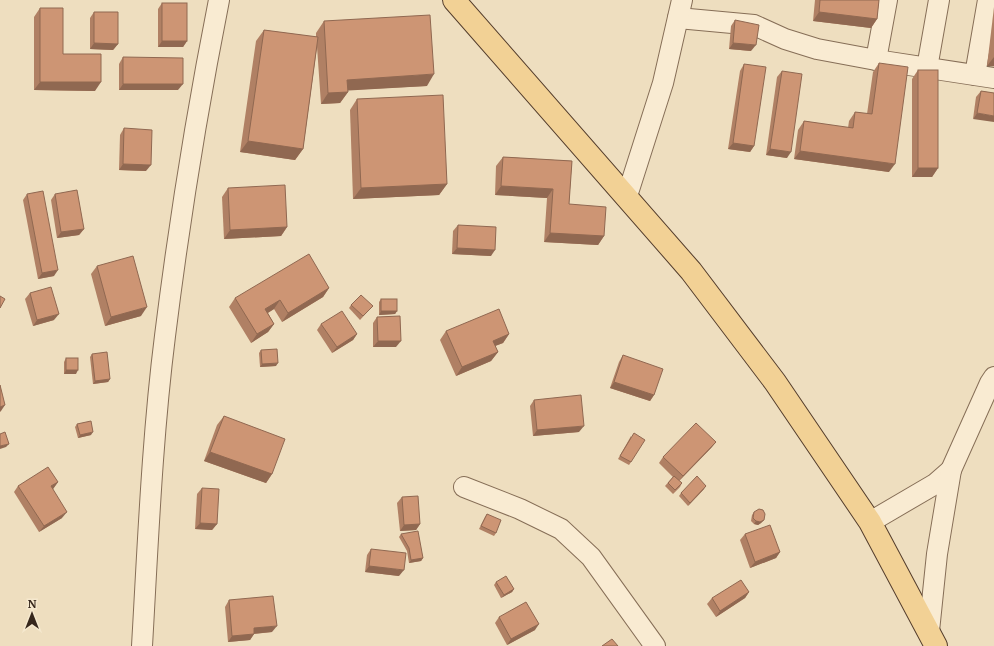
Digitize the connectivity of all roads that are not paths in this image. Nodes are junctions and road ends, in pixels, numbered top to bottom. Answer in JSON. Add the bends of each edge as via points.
{"nodes":[{"id":1,"x":219,"y":0,"type":"edge"},
{"id":2,"x":454,"y":0,"type":"edge"},
{"id":3,"x":887,"y":0,"type":"edge"},
{"id":4,"x":939,"y":0,"type":"edge"},
{"id":5,"x":988,"y":0,"type":"edge"},
{"id":6,"x":680,"y":9,"type":"edge"},
{"id":7,"x":876,"y":60,"type":"junction"},
{"id":8,"x":927,"y":68,"type":"junction"},
{"id":9,"x":985,"y":77,"type":"edge"},
{"id":10,"x":627,"y":196,"type":"junction"},
{"id":11,"x":994,"y":377,"type":"edge"},
{"id":12,"x":951,"y":470,"type":"junction"},
{"id":13,"x":464,"y":487,"type":"dead end"},
{"id":14,"x":870,"y":522,"type":"junction"},
{"id":15,"x":932,"y":638,"type":"edge"},
{"id":16,"x":142,"y":646,"type":"edge"},
{"id":17,"x":655,"y":646,"type":"edge"}],
"edges":[{"from":1,"to":16,"type":"street","via":[[183,202],[165,337],[154,449]]},
{"from":2,"to":10,"type":"main road"},
{"from":3,"to":7,"type":"street"},
{"from":4,"to":8,"type":"street"},
{"from":5,"to":9,"type":"street"},
{"from":6,"to":7,"type":"street","via":[[754,25],[785,39],[817,49]]},
{"from":6,"to":10,"type":"street","via":[[663,83]]},
{"from":7,"to":8,"type":"street"},
{"from":8,"to":9,"type":"street"},
{"from":10,"to":14,"type":"main road","via":[[691,271],[775,382]]},
{"from":11,"to":12,"type":"street"},
{"from":12,"to":14,"type":"street","via":[[935,484]]},
{"from":12,"to":15,"type":"street","via":[[937,554]]},
{"from":13,"to":17,"type":"street","via":[[520,509],[561,529],[592,557]]},
{"from":14,"to":15,"type":"main road"}]}
